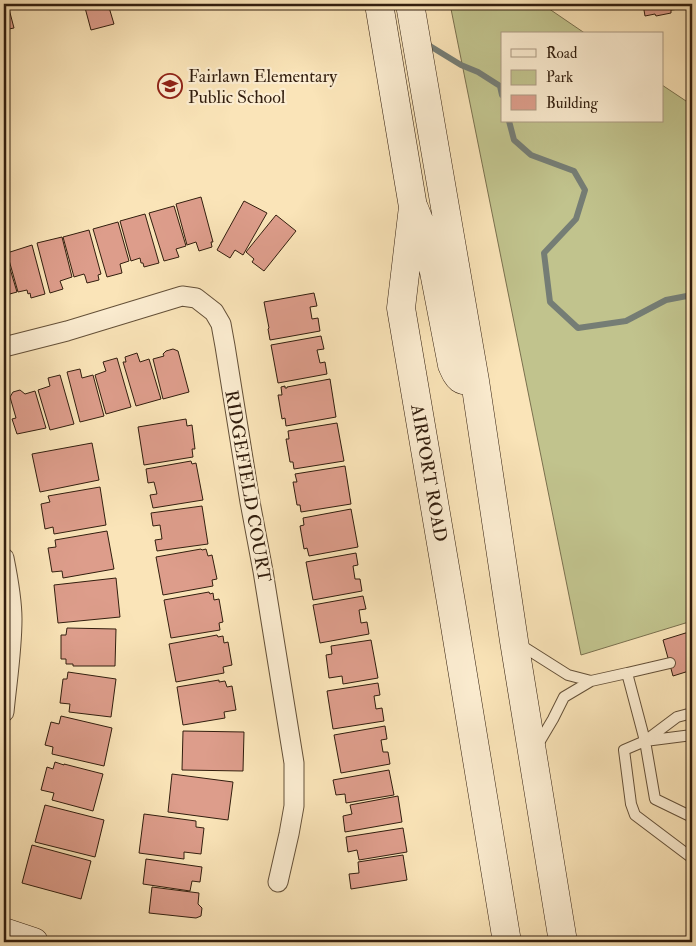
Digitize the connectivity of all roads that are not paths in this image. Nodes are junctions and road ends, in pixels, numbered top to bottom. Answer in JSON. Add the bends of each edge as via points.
{"nodes":[{"id":1,"x":378,"y":4,"type":"edge"},
{"id":2,"x":410,"y":4,"type":"edge"},
{"id":3,"x":413,"y":206,"type":"junction"},
{"id":4,"x":4,"y":347,"type":"edge"},
{"id":5,"x":475,"y":381,"type":"junction"},
{"id":6,"x":4,"y":558,"type":"edge"},
{"id":7,"x":514,"y":641,"type":"junction"},
{"id":8,"x":670,"y":663,"type":"dead end"},
{"id":9,"x":627,"y":673,"type":"junction"},
{"id":10,"x":591,"y":681,"type":"junction"},
{"id":11,"x":4,"y":712,"type":"edge"},
{"id":12,"x":692,"y":713,"type":"edge"},
{"id":13,"x":692,"y":735,"type":"edge"},
{"id":14,"x":646,"y":741,"type":"junction"},
{"id":15,"x":532,"y":756,"type":"junction"},
{"id":16,"x":692,"y":817,"type":"edge"},
{"id":17,"x":692,"y":858,"type":"edge"},
{"id":18,"x":278,"y":882,"type":"dead end"},
{"id":19,"x":4,"y":932,"type":"edge"},
{"id":20,"x":34,"y":942,"type":"edge"},
{"id":21,"x":508,"y":942,"type":"edge"},
{"id":22,"x":563,"y":942,"type":"edge"}],
"edges":[{"from":1,"to":3,"type":"main road","name":"AIRPORT ROAD"},
{"from":2,"to":5,"type":"main road"},
{"from":3,"to":5,"type":"main road","via":[[429,246],[452,365],[457,377],[465,382]]},
{"from":3,"to":21,"type":"main road","name":"AIRPORT ROAD","via":[[401,308]]},
{"from":4,"to":18,"type":"street","name":"RIDGEFIELD COURT","via":[[182,296],[196,298],[218,318],[294,763],[294,806]]},
{"from":5,"to":7,"type":"main road"},
{"from":6,"to":11,"type":"street","via":[[12,618]]},
{"from":7,"to":10,"type":"lane","via":[[568,675]]},
{"from":7,"to":15,"type":"main road"},
{"from":8,"to":9,"type":"lane"},
{"from":9,"to":10,"type":"lane"},
{"from":9,"to":14,"type":"lane"},
{"from":10,"to":15,"type":"lane","via":[[564,697]]},
{"from":12,"to":14,"type":"lane","via":[[677,717]]},
{"from":13,"to":14,"type":"lane"},
{"from":14,"to":16,"type":"lane","via":[[655,799]]},
{"from":14,"to":17,"type":"lane","via":[[624,750],[635,815]]},
{"from":15,"to":22,"type":"main road"},
{"from":19,"to":20,"type":"main road"}]}
